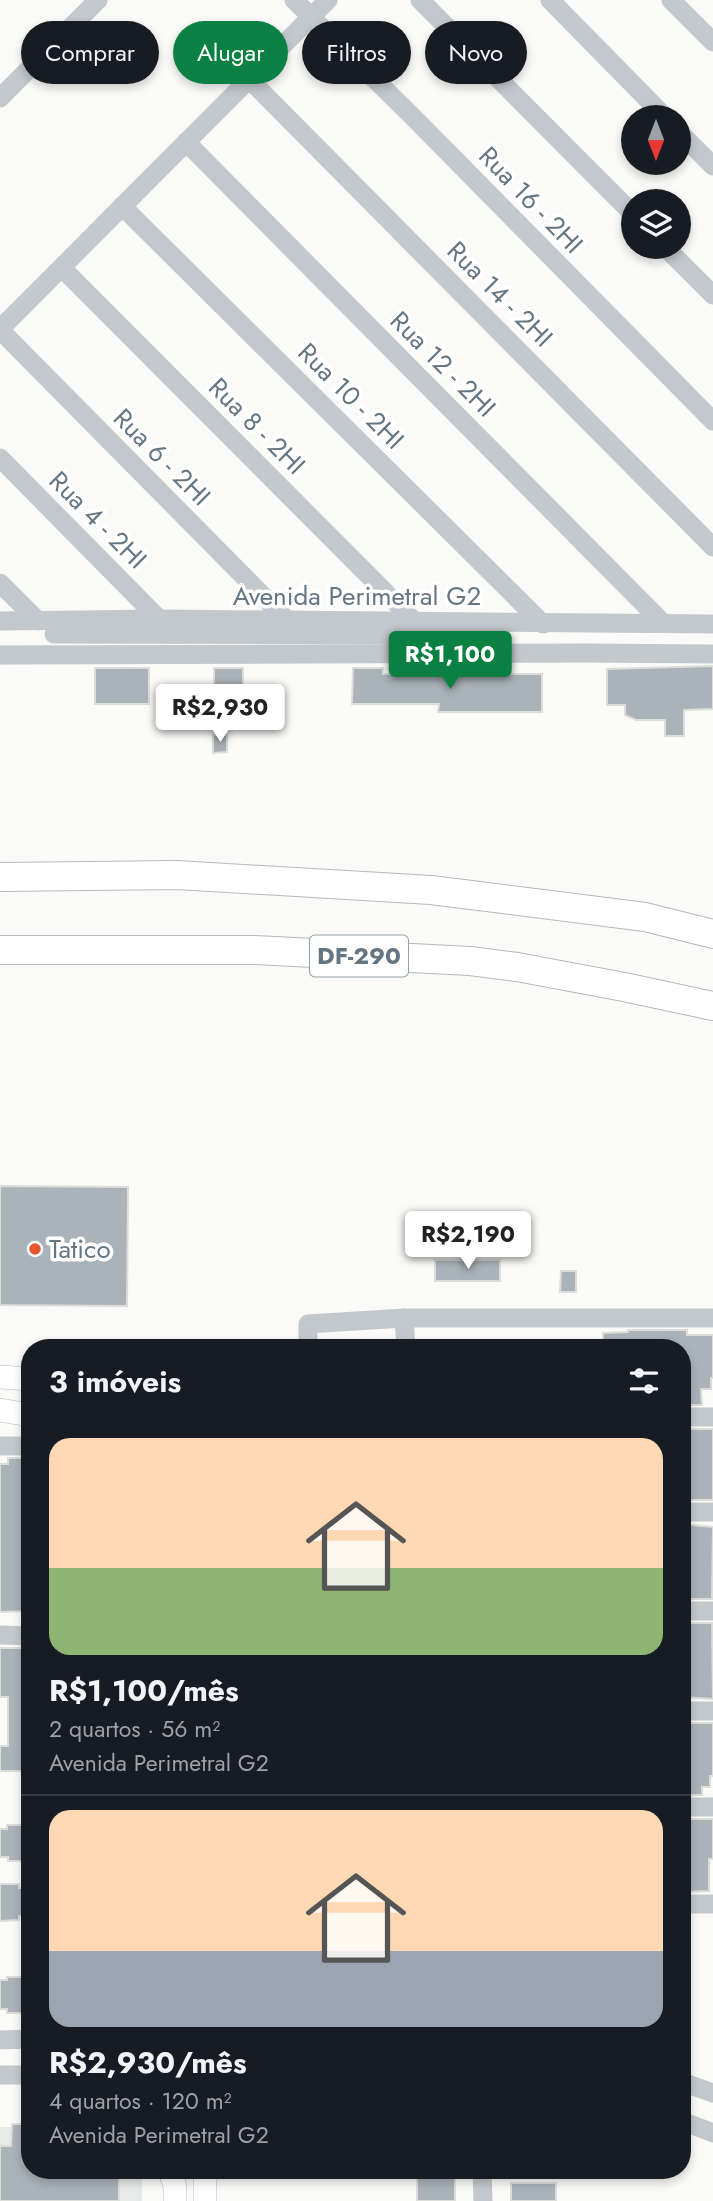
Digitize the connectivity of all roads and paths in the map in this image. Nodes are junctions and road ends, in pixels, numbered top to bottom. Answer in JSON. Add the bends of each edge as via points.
{"nodes":[{"id":1,"x":98,"y":0,"type":"edge"},
{"id":2,"x":294,"y":0,"type":"edge"},
{"id":3,"x":328,"y":0,"type":"edge"},
{"id":4,"x":420,"y":0,"type":"edge"},
{"id":5,"x":550,"y":0,"type":"edge"},
{"id":6,"x":671,"y":0,"type":"edge"},
{"id":7,"x":311,"y":17,"type":"junction"},
{"id":8,"x":288,"y":40,"type":"edge"},
{"id":9,"x":713,"y":42,"type":"edge"},
{"id":10,"x":243,"y":84,"type":"edge"},
{"id":11,"x":253,"y":84,"type":"edge"},
{"id":12,"x":0,"y":98,"type":"edge"},
{"id":13,"x":653,"y":105,"type":"edge"},
{"id":14,"x":186,"y":142,"type":"junction"},
{"id":15,"x":691,"y":144,"type":"edge"},
{"id":16,"x":713,"y":166,"type":"edge"},
{"id":17,"x":621,"y":202,"type":"edge"},
{"id":18,"x":122,"y":206,"type":"junction"},
{"id":19,"x":677,"y":259,"type":"edge"},
{"id":20,"x":62,"y":268,"type":"junction"},
{"id":21,"x":713,"y":295,"type":"edge"},
{"id":22,"x":0,"y":330,"type":"edge"},
{"id":23,"x":713,"y":421,"type":"edge"},
{"id":24,"x":0,"y":458,"type":"edge"},
{"id":25,"x":713,"y":547,"type":"edge"},
{"id":26,"x":0,"y":583,"type":"edge"},
{"id":27,"x":159,"y":619,"type":"junction"},
{"id":28,"x":287,"y":620,"type":"junction"},
{"id":29,"x":0,"y":621,"type":"edge"},
{"id":30,"x":38,"y":621,"type":"junction"},
{"id":31,"x":415,"y":622,"type":"junction"},
{"id":32,"x":663,"y":623,"type":"junction"},
{"id":33,"x":543,"y":624,"type":"junction"},
{"id":34,"x":0,"y":634,"type":"edge"},
{"id":35,"x":701,"y":635,"type":"edge"},
{"id":36,"x":208,"y":636,"type":"junction"},
{"id":37,"x":253,"y":636,"type":"junction"},
{"id":38,"x":713,"y":654,"type":"edge"},
{"id":39,"x":0,"y":655,"type":"edge"},
{"id":40,"x":0,"y":877,"type":"edge"},
{"id":41,"x":713,"y":934,"type":"edge"},
{"id":42,"x":0,"y":950,"type":"edge"},
{"id":43,"x":713,"y":1006,"type":"edge"},
{"id":44,"x":404,"y":1318,"type":"junction"},
{"id":45,"x":713,"y":1318,"type":"edge"},
{"id":46,"x":308,"y":1339,"type":"edge"},
{"id":47,"x":405,"y":1339,"type":"edge"},
{"id":48,"x":0,"y":1377,"type":"edge"},
{"id":49,"x":21,"y":1378,"type":"edge"},
{"id":50,"x":0,"y":1410,"type":"edge"},
{"id":51,"x":21,"y":1414,"type":"edge"},
{"id":52,"x":691,"y":1417,"type":"edge"},
{"id":53,"x":713,"y":1417,"type":"edge"},
{"id":54,"x":0,"y":1446,"type":"edge"},
{"id":55,"x":21,"y":1446,"type":"edge"},
{"id":56,"x":691,"y":1512,"type":"edge"},
{"id":57,"x":713,"y":1512,"type":"edge"},
{"id":58,"x":691,"y":1611,"type":"edge"},
{"id":59,"x":713,"y":1611,"type":"edge"},
{"id":60,"x":0,"y":1635,"type":"edge"},
{"id":61,"x":21,"y":1636,"type":"edge"},
{"id":62,"x":691,"y":1711,"type":"edge"},
{"id":63,"x":713,"y":1711,"type":"edge"},
{"id":64,"x":691,"y":1807,"type":"edge"},
{"id":65,"x":713,"y":1807,"type":"edge"},
{"id":66,"x":691,"y":1904,"type":"edge"},
{"id":67,"x":713,"y":1904,"type":"edge"},
{"id":68,"x":21,"y":2039,"type":"edge"},
{"id":69,"x":0,"y":2040,"type":"edge"},
{"id":70,"x":0,"y":2075,"type":"edge"},
{"id":71,"x":21,"y":2075,"type":"edge"},
{"id":72,"x":691,"y":2085,"type":"edge"},
{"id":73,"x":713,"y":2093,"type":"edge"},
{"id":74,"x":691,"y":2124,"type":"edge"},
{"id":75,"x":713,"y":2133,"type":"edge"},
{"id":76,"x":168,"y":2179,"type":"edge"},
{"id":77,"x":172,"y":2179,"type":"edge"},
{"id":78,"x":205,"y":2179,"type":"edge"},
{"id":79,"x":482,"y":2179,"type":"edge"},
{"id":80,"x":167,"y":2201,"type":"edge"},
{"id":81,"x":175,"y":2201,"type":"edge"},
{"id":82,"x":205,"y":2201,"type":"edge"},
{"id":83,"x":483,"y":2201,"type":"edge"}],
"edges":[{"from":1,"to":12,"type":"street"},
{"from":2,"to":7,"type":"street","name":"Rua 16 - 2HI"},
{"from":3,"to":7,"type":"street"},
{"from":4,"to":17,"type":"street"},
{"from":5,"to":13,"type":"street"},
{"from":6,"to":9,"type":"street"},
{"from":7,"to":8,"type":"street"},
{"from":7,"to":23,"type":"street","name":"Rua 16 - 2HI"},
{"from":10,"to":14,"type":"street"},
{"from":11,"to":25,"type":"street","name":"Rua 14 - 2HI"},
{"from":14,"to":18,"type":"street"},
{"from":14,"to":32,"type":"street","name":"Rua 12 - 2HI"},
{"from":15,"to":16,"type":"street"},
{"from":18,"to":20,"type":"street"},
{"from":18,"to":33,"type":"street","name":"Rua 10 - 2HI"},
{"from":19,"to":21,"type":"street"},
{"from":20,"to":22,"type":"street"},
{"from":20,"to":31,"type":"street","name":"Rua 8 - 2HI"},
{"from":22,"to":28,"type":"street","name":"Rua 6 - 2HI"},
{"from":24,"to":27,"type":"street","name":"Rua 4 - 2HI"},
{"from":26,"to":30,"type":"street"},
{"from":27,"to":30,"type":"street","name":"Avenida Perimetral G2"},
{"from":27,"to":36,"type":"street","name":"Avenida Perimetral G2"},
{"from":28,"to":31,"type":"street","name":"Avenida Perimetral G2"},
{"from":28,"to":37,"type":"street","name":"Avenida Perimetral G2"},
{"from":29,"to":30,"type":"street","name":"Avenida Perimetral G2"},
{"from":31,"to":33,"type":"street","name":"Avenida Perimetral G2"},
{"from":32,"to":33,"type":"street","name":"Avenida Perimetral G2"},
{"from":32,"to":35,"type":"street","name":"Avenida Perimetral G2"},
{"from":34,"to":36,"type":"street"},
{"from":35,"to":37,"type":"street","name":"Avenida Perimetral G2"},
{"from":35,"to":38,"type":"street","name":"Avenida Perimetral G2"},
{"from":36,"to":37,"type":"street","name":"Avenida Perimetral G2"},
{"from":36,"to":37,"type":"street","name":"Avenida Perimetral G2"},
{"from":36,"to":39,"type":"street","name":"Avenida Perimetral G2"},
{"from":40,"to":41,"type":"highway","via":[[177,875],[431,890],[645,917]]},
{"from":42,"to":43,"type":"highway","number":"DF-290","via":[[255,950],[470,961]]},
{"from":44,"to":45,"type":"street"},
{"from":44,"to":46,"type":"street","via":[[308,1324]]},
{"from":44,"to":47,"type":"street"},
{"from":48,"to":49,"type":"main road"},
{"from":50,"to":51,"type":"main road"},
{"from":52,"to":53,"type":"street"},
{"from":54,"to":55,"type":"street"},
{"from":56,"to":57,"type":"street"},
{"from":58,"to":59,"type":"street"},
{"from":60,"to":61,"type":"street"},
{"from":62,"to":63,"type":"street"},
{"from":64,"to":65,"type":"street"},
{"from":66,"to":67,"type":"street"},
{"from":68,"to":69,"type":"street"},
{"from":70,"to":71,"type":"street"},
{"from":72,"to":73,"type":"street"},
{"from":74,"to":75,"type":"street"},
{"from":76,"to":80,"type":"main road"},
{"from":77,"to":81,"type":"main road"},
{"from":78,"to":82,"type":"main road"},
{"from":79,"to":83,"type":"street"}]}
